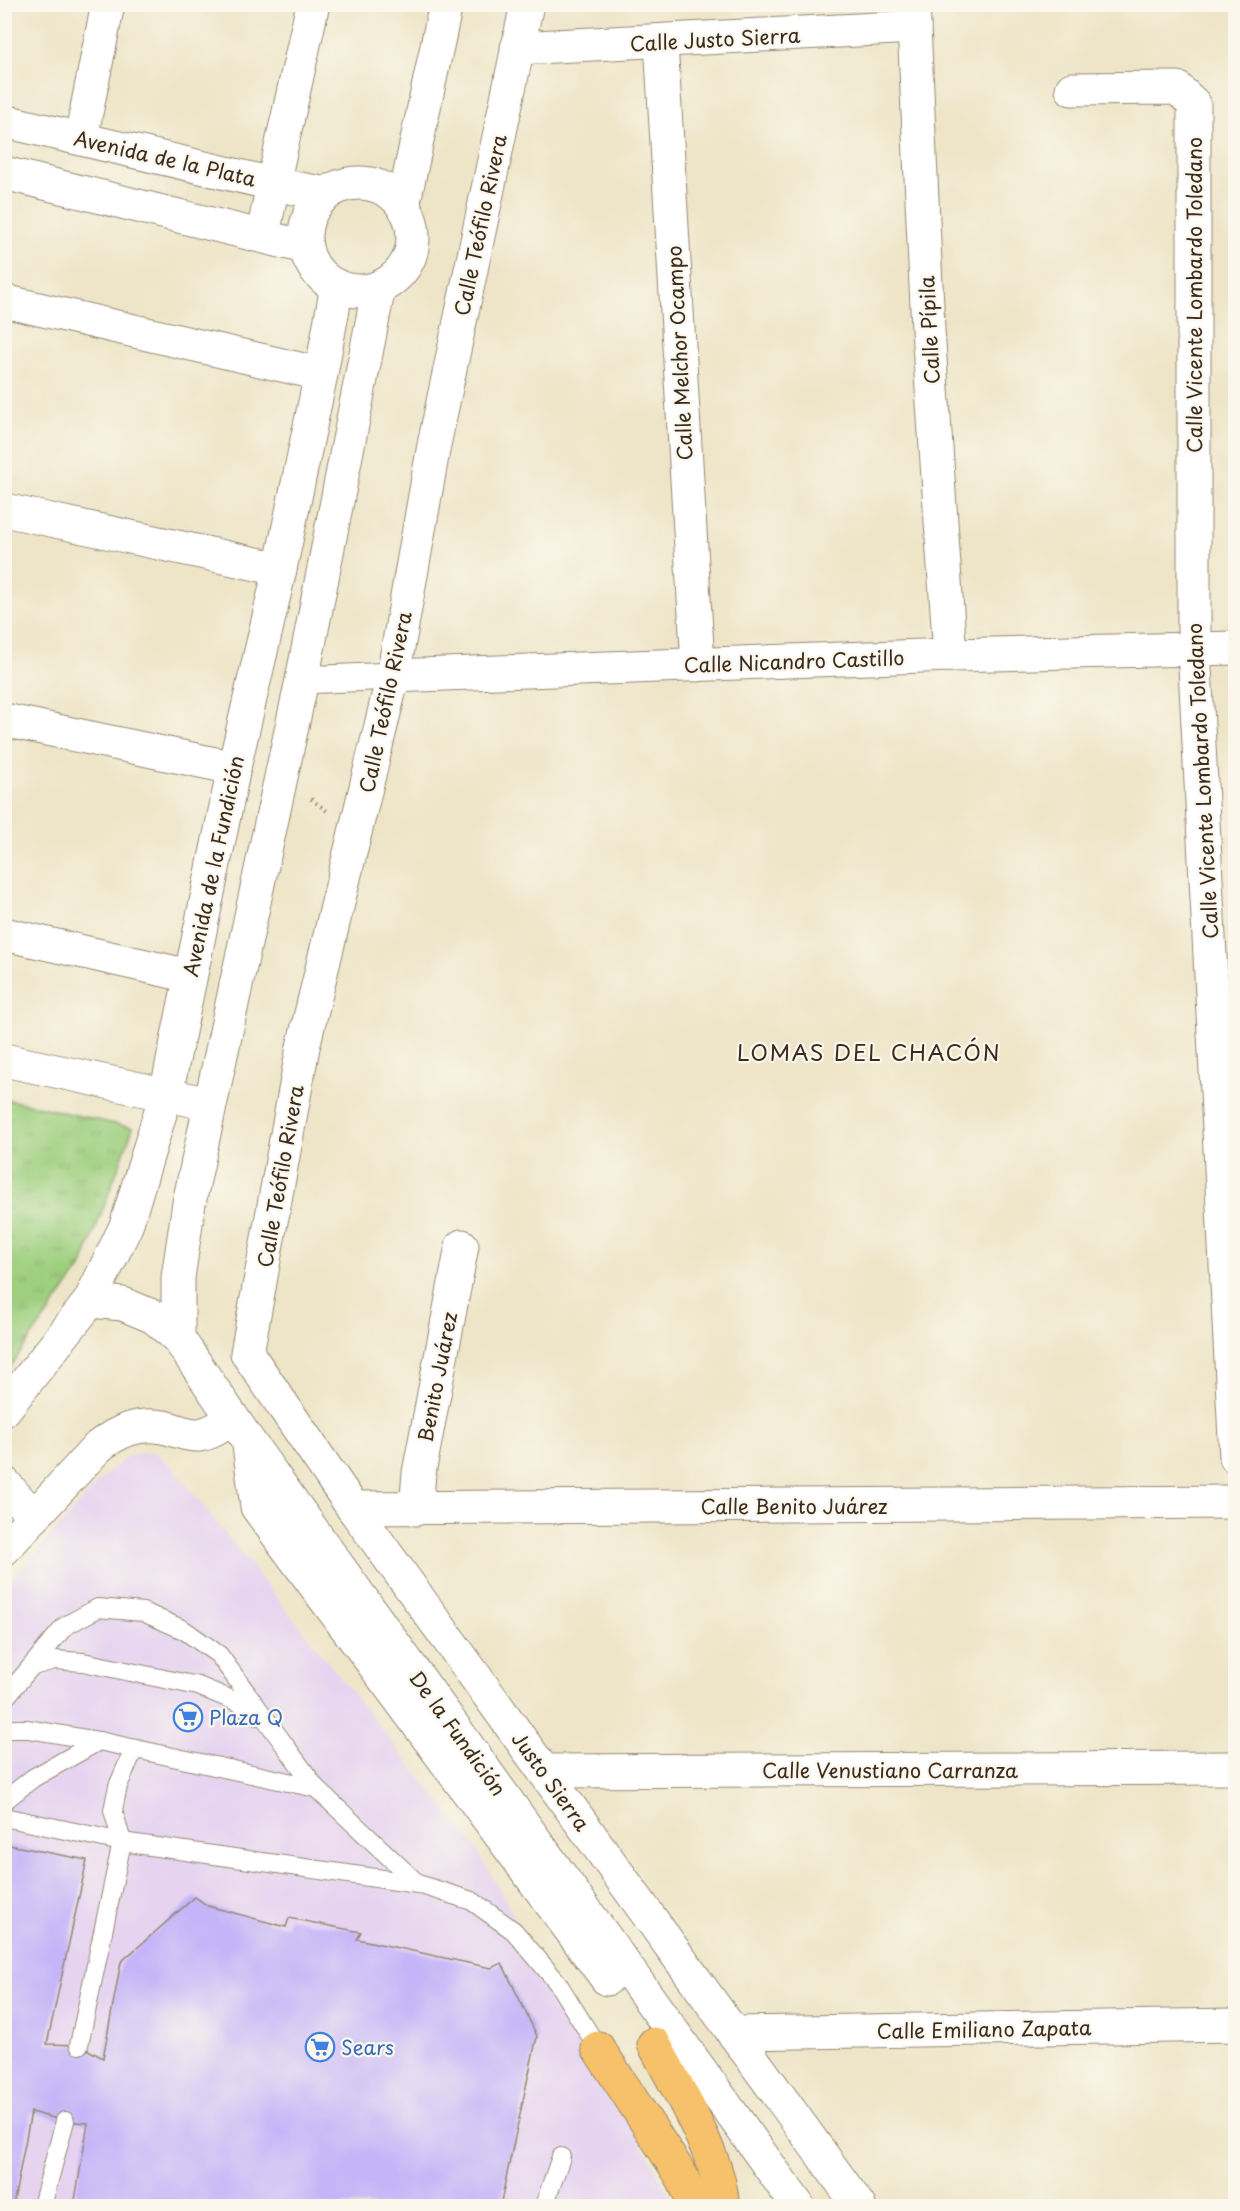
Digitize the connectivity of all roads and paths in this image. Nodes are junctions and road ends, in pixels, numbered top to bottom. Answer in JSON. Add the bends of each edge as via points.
{"nodes":[{"id":1,"x":108,"y":4,"type":"edge"},
{"id":2,"x":313,"y":4,"type":"edge"},
{"id":3,"x":446,"y":4,"type":"edge"},
{"id":4,"x":527,"y":4,"type":"edge"},
{"id":5,"x":913,"y":16,"type":"edge"},
{"id":6,"x":661,"y":42,"type":"junction"},
{"id":7,"x":517,"y":48,"type":"junction"},
{"id":8,"x":1072,"y":89,"type":"dead end"},
{"id":9,"x":4,"y":121,"type":"edge"},
{"id":10,"x":81,"y":138,"type":"junction"},
{"id":11,"x":4,"y":173,"type":"edge"},
{"id":12,"x":273,"y":184,"type":"junction"},
{"id":13,"x":327,"y":194,"type":"junction"},
{"id":14,"x":403,"y":206,"type":"junction"},
{"id":15,"x":263,"y":235,"type":"junction"},
{"id":16,"x":305,"y":247,"type":"junction"},
{"id":17,"x":337,"y":286,"type":"junction"},
{"id":18,"x":379,"y":286,"type":"junction"},
{"id":19,"x":4,"y":301,"type":"edge"},
{"id":20,"x":321,"y":374,"type":"junction"},
{"id":21,"x":4,"y":510,"type":"edge"},
{"id":22,"x":280,"y":569,"type":"junction"},
{"id":23,"x":1194,"y":648,"type":"junction"},
{"id":24,"x":1236,"y":648,"type":"edge"},
{"id":25,"x":950,"y":655,"type":"junction"},
{"id":26,"x":698,"y":665,"type":"junction"},
{"id":27,"x":393,"y":676,"type":"junction"},
{"id":28,"x":302,"y":680,"type":"junction"},
{"id":29,"x":4,"y":720,"type":"edge"},
{"id":30,"x":234,"y":768,"type":"junction"},
{"id":31,"x":4,"y":934,"type":"edge"},
{"id":32,"x":190,"y":976,"type":"junction"},
{"id":33,"x":4,"y":1060,"type":"edge"},
{"id":34,"x":166,"y":1094,"type":"junction"},
{"id":35,"x":210,"y":1104,"type":"junction"},
{"id":36,"x":462,"y":1246,"type":"dead end"},
{"id":37,"x":90,"y":1301,"type":"junction"},
{"id":38,"x":178,"y":1338,"type":"junction"},
{"id":39,"x":247,"y":1353,"type":"joint"},
{"id":40,"x":4,"y":1410,"type":"edge"},
{"id":41,"x":240,"y":1430,"type":"junction"},
{"id":42,"x":1236,"y":1456,"type":"edge"},
{"id":43,"x":4,"y":1484,"type":"edge"},
{"id":44,"x":1236,"y":1502,"type":"edge"},
{"id":45,"x":353,"y":1508,"type":"junction"},
{"id":46,"x":416,"y":1509,"type":"junction"},
{"id":47,"x":34,"y":1517,"type":"junction"},
{"id":48,"x":4,"y":1549,"type":"edge"},
{"id":49,"x":33,"y":1666,"type":"junction"},
{"id":50,"x":4,"y":1699,"type":"edge"},
{"id":51,"x":270,"y":1725,"type":"junction"},
{"id":52,"x":4,"y":1729,"type":"edge"},
{"id":53,"x":99,"y":1741,"type":"junction"},
{"id":54,"x":134,"y":1749,"type":"junction"},
{"id":55,"x":1236,"y":1768,"type":"edge"},
{"id":56,"x":544,"y":1771,"type":"junction"},
{"id":57,"x":316,"y":1788,"type":"junction"},
{"id":58,"x":4,"y":1802,"type":"edge"},
{"id":59,"x":4,"y":1817,"type":"edge"},
{"id":60,"x":123,"y":1842,"type":"junction"},
{"id":61,"x":418,"y":1884,"type":"junction"},
{"id":62,"x":1236,"y":2025,"type":"edge"},
{"id":63,"x":733,"y":2033,"type":"junction"},
{"id":64,"x":654,"y":2043,"type":"joint"},
{"id":65,"x":79,"y":2045,"type":"dead end"},
{"id":66,"x":598,"y":2048,"type":"joint"},
{"id":67,"x":65,"y":2121,"type":"dead end"},
{"id":68,"x":561,"y":2157,"type":"dead end"},
{"id":69,"x":42,"y":2206,"type":"edge"},
{"id":70,"x":544,"y":2206,"type":"edge"},
{"id":71,"x":695,"y":2206,"type":"edge"},
{"id":72,"x":722,"y":2206,"type":"edge"},
{"id":73,"x":798,"y":2206,"type":"edge"},
{"id":74,"x":859,"y":2206,"type":"edge"}],
"edges":[{"from":1,"to":10,"type":"street"},
{"from":2,"to":12,"type":"street"},
{"from":3,"to":14,"type":"street"},
{"from":4,"to":7,"type":"street","name":"Calle Teófilo Rivera"},
{"from":5,"to":6,"type":"street","name":"Calle Justo Sierra"},
{"from":5,"to":25,"type":"street","name":"Calle Pípila","via":[[928,329]]},
{"from":6,"to":7,"type":"street","name":"Calle Justo Sierra"},
{"from":6,"to":26,"type":"street","name":"Calle Melchor Ocampo"},
{"from":7,"to":27,"type":"street","name":"Calle Teófilo Rivera","via":[[434,445]]},
{"from":8,"to":23,"type":"street","name":"Calle Vicente Lombardo Toledano","via":[[1177,88],[1194,104]]},
{"from":9,"to":10,"type":"street","name":"Avenida de la Plata"},
{"from":10,"to":12,"type":"street","name":"Avenida de la Plata"},
{"from":11,"to":15,"type":"street"},
{"from":12,"to":13,"type":"street","name":"Avenida de la Plata"},
{"from":12,"to":15,"type":"street"},
{"from":13,"to":14,"type":"street","via":[[351,184],[368,184],[392,194]]},
{"from":13,"to":16,"type":"street","via":[[307,221]]},
{"from":14,"to":18,"type":"street","via":[[413,230],[412,248],[400,271]]},
{"from":15,"to":16,"type":"street"},
{"from":16,"to":17,"type":"street","via":[[316,270]]},
{"from":17,"to":18,"type":"street","via":[[353,291]]},
{"from":17,"to":20,"type":"street","name":"Avenida de la Fundición"},
{"from":18,"to":28,"type":"street"},
{"from":19,"to":20,"type":"street"},
{"from":20,"to":22,"type":"street","name":"Avenida de la Fundición"},
{"from":21,"to":22,"type":"street"},
{"from":22,"to":30,"type":"street","name":"Avenida de la Fundición"},
{"from":23,"to":24,"type":"street","name":"Calle Nicandro Castillo"},
{"from":23,"to":25,"type":"street","name":"Calle Nicandro Castillo"},
{"from":23,"to":42,"type":"street","name":"Calle Vicente Lombardo Toledano"},
{"from":25,"to":26,"type":"street","name":"Calle Nicandro Castillo"},
{"from":26,"to":27,"type":"street","name":"Calle Nicandro Castillo"},
{"from":27,"to":28,"type":"street"},
{"from":27,"to":39,"type":"street","name":"Calle Teófilo Rivera","via":[[303,1047]]},
{"from":28,"to":35,"type":"street"},
{"from":29,"to":30,"type":"street"},
{"from":30,"to":32,"type":"street","name":"Avenida de la Fundición"},
{"from":31,"to":32,"type":"street"},
{"from":32,"to":34,"type":"street","name":"Avenida de la Fundición"},
{"from":33,"to":34,"type":"street"},
{"from":34,"to":35,"type":"street"},
{"from":34,"to":37,"type":"street","name":"Avenida de la Fundición","via":[[126,1226]]},
{"from":35,"to":38,"type":"street","via":[[178,1278]]},
{"from":36,"to":46,"type":"street","name":"Benito Juárez","via":[[419,1473]]},
{"from":37,"to":38,"type":"street","name":"De la Fundición","via":[[123,1304],[144,1312]]},
{"from":37,"to":40,"type":"street","name":"Avenida de la Fundición"},
{"from":38,"to":41,"type":"street","name":"De la Fundición"},
{"from":39,"to":45,"type":"street","name":"Justo Sierra"},
{"from":41,"to":47,"type":"street","via":[[198,1435],[162,1426],[139,1426],[116,1433],[98,1447]]},
{"from":41,"to":64,"type":"street","via":[[256,1507]]},
{"from":41,"to":73,"type":"street","name":"De la Fundición"},
{"from":43,"to":47,"type":"street"},
{"from":44,"to":46,"type":"street","name":"Calle Benito Juárez"},
{"from":45,"to":46,"type":"street","name":"Calle Benito Juárez"},
{"from":45,"to":56,"type":"street","name":"Justo Sierra"},
{"from":47,"to":48,"type":"street"},
{"from":49,"to":50,"type":"lane"},
{"from":49,"to":51,"type":"lane","via":[[54,1660],[83,1662],[198,1686],[240,1703]]},
{"from":49,"to":51,"type":"lane","via":[[66,1626],[98,1608],[143,1612],[184,1630],[219,1654]]},
{"from":51,"to":57,"type":"lane"},
{"from":52,"to":53,"type":"lane","via":[[28,1729]]},
{"from":53,"to":54,"type":"lane"},
{"from":53,"to":58,"type":"lane","via":[[33,1778]]},
{"from":54,"to":57,"type":"lane"},
{"from":54,"to":60,"type":"lane","via":[[118,1786],[113,1810]]},
{"from":55,"to":56,"type":"street","name":"Calle Venustiano Carranza"},
{"from":56,"to":63,"type":"street","name":"Justo Sierra"},
{"from":57,"to":61,"type":"lane"},
{"from":59,"to":60,"type":"lane"},
{"from":60,"to":61,"type":"lane"},
{"from":60,"to":65,"type":"lane"},
{"from":61,"to":66,"type":"lane","via":[[472,1901],[514,1931],[557,1982]]},
{"from":62,"to":63,"type":"street","name":"Calle Emiliano Zapata"},
{"from":63,"to":74,"type":"street","name":"Justo Sierra"},
{"from":64,"to":72,"type":"main road","via":[[708,2152],[722,2194]]},
{"from":66,"to":71,"type":"main road","via":[[681,2175]]},
{"from":67,"to":69,"type":"lane"},
{"from":68,"to":70,"type":"lane"}]}
